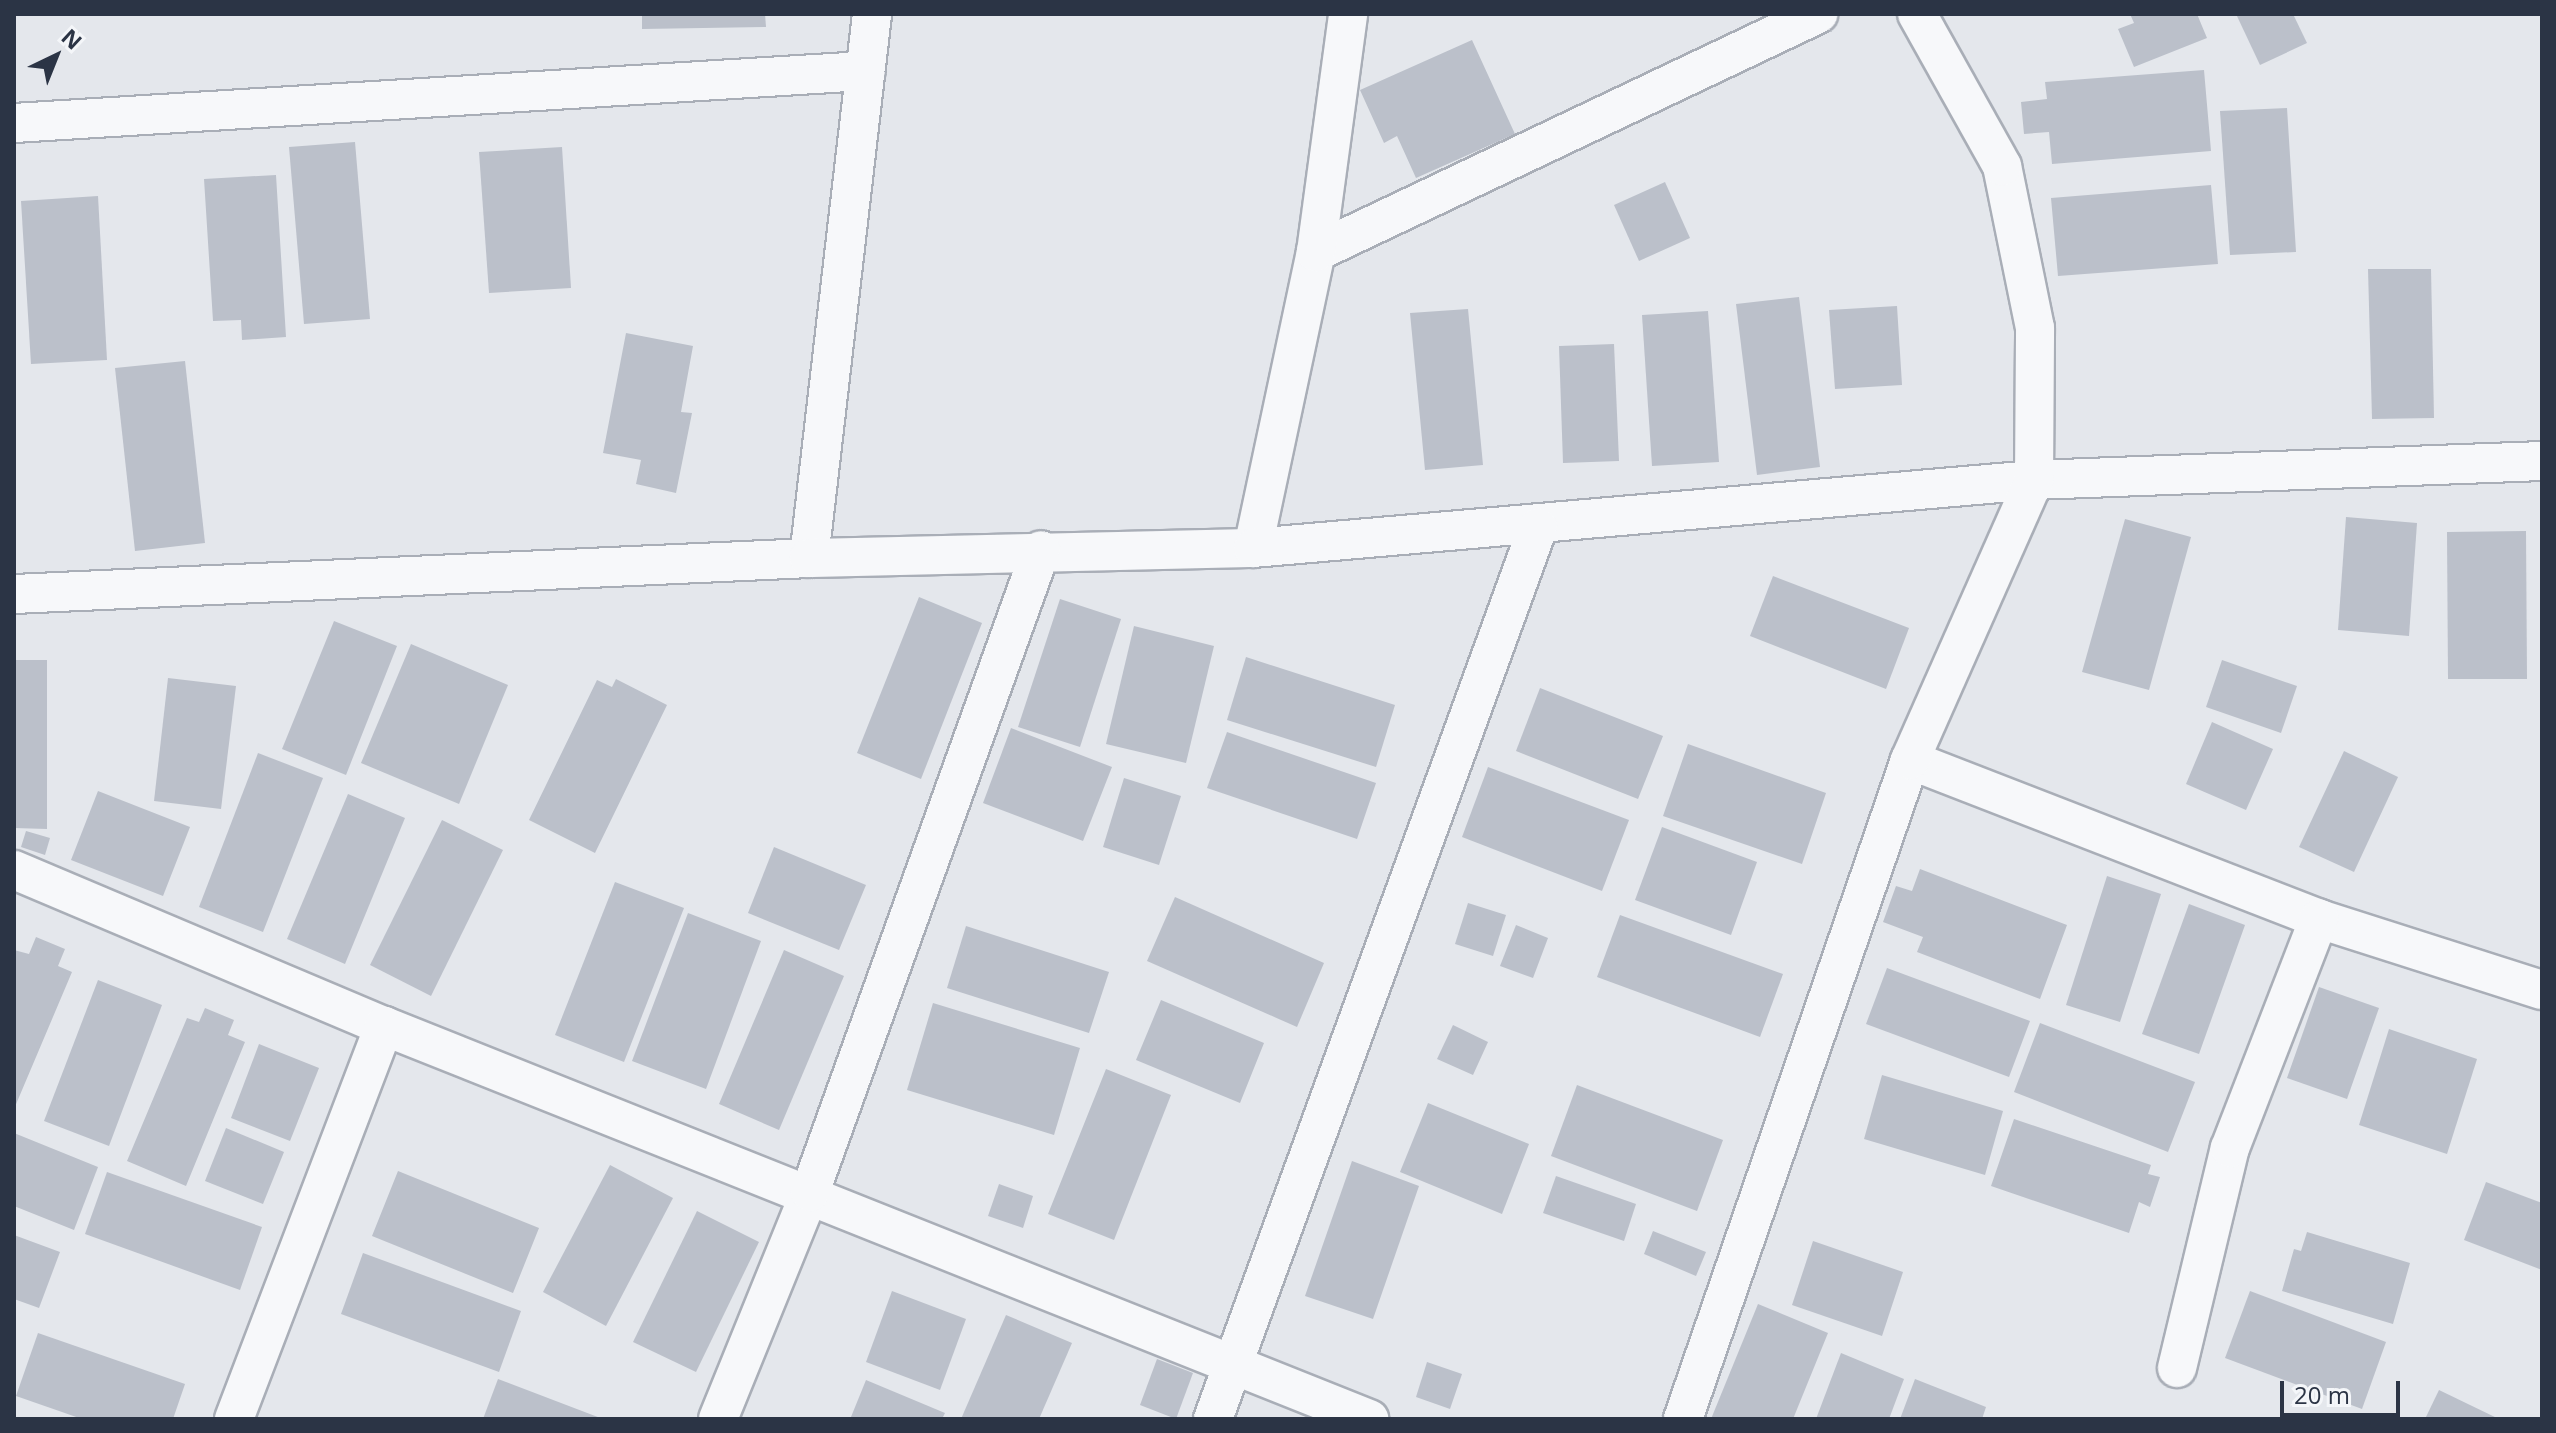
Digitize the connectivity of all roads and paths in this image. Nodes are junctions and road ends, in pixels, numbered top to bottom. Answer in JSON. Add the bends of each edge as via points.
{"nodes":[{"id":1,"x":872,"y":14,"type":"edge"},
{"id":2,"x":1348,"y":14,"type":"edge"},
{"id":3,"x":1818,"y":14,"type":"edge"},
{"id":4,"x":1917,"y":14,"type":"edge"},
{"id":5,"x":865,"y":71,"type":"junction"},
{"id":6,"x":14,"y":123,"type":"edge"},
{"id":7,"x":1316,"y":252,"type":"junction"},
{"id":8,"x":2542,"y":461,"type":"edge"},
{"id":9,"x":2034,"y":480,"type":"junction"},
{"id":10,"x":1538,"y":527,"type":"junction"},
{"id":11,"x":1253,"y":548,"type":"junction"},
{"id":12,"x":1041,"y":550,"type":"junction"},
{"id":13,"x":809,"y":558,"type":"junction"},
{"id":14,"x":14,"y":594,"type":"edge"},
{"id":15,"x":1910,"y":760,"type":"junction"},
{"id":16,"x":15,"y":874,"type":"edge"},
{"id":17,"x":2319,"y":919,"type":"junction"},
{"id":18,"x":2542,"y":990,"type":"edge"},
{"id":19,"x":384,"y":1026,"type":"junction"},
{"id":20,"x":810,"y":1192,"type":"junction"},
{"id":21,"x":1234,"y":1365,"type":"junction"},
{"id":22,"x":2177,"y":1368,"type":"dead end"},
{"id":23,"x":234,"y":1419,"type":"edge"},
{"id":24,"x":718,"y":1419,"type":"edge"},
{"id":25,"x":1213,"y":1419,"type":"edge"},
{"id":26,"x":1369,"y":1419,"type":"edge"},
{"id":27,"x":1683,"y":1419,"type":"edge"}],
"edges":[{"from":1,"to":5,"type":"street"},
{"from":2,"to":7,"type":"street"},
{"from":3,"to":7,"type":"street"},
{"from":4,"to":9,"type":"street","via":[[2002,166],[2035,328]]},
{"from":5,"to":6,"type":"street"},
{"from":5,"to":13,"type":"street"},
{"from":7,"to":11,"type":"street"},
{"from":8,"to":9,"type":"street"},
{"from":9,"to":10,"type":"street"},
{"from":9,"to":15,"type":"street"},
{"from":10,"to":11,"type":"street"},
{"from":10,"to":21,"type":"street"},
{"from":11,"to":12,"type":"street"},
{"from":12,"to":13,"type":"street"},
{"from":12,"to":20,"type":"street"},
{"from":13,"to":14,"type":"street"},
{"from":15,"to":17,"type":"street"},
{"from":15,"to":27,"type":"street"},
{"from":16,"to":19,"type":"street"},
{"from":17,"to":18,"type":"street"},
{"from":17,"to":22,"type":"street","via":[[2230,1148]]},
{"from":19,"to":20,"type":"street"},
{"from":19,"to":23,"type":"street","via":[[333,1147]]},
{"from":20,"to":21,"type":"street"},
{"from":20,"to":24,"type":"street"},
{"from":21,"to":25,"type":"street"},
{"from":21,"to":26,"type":"street"}]}
